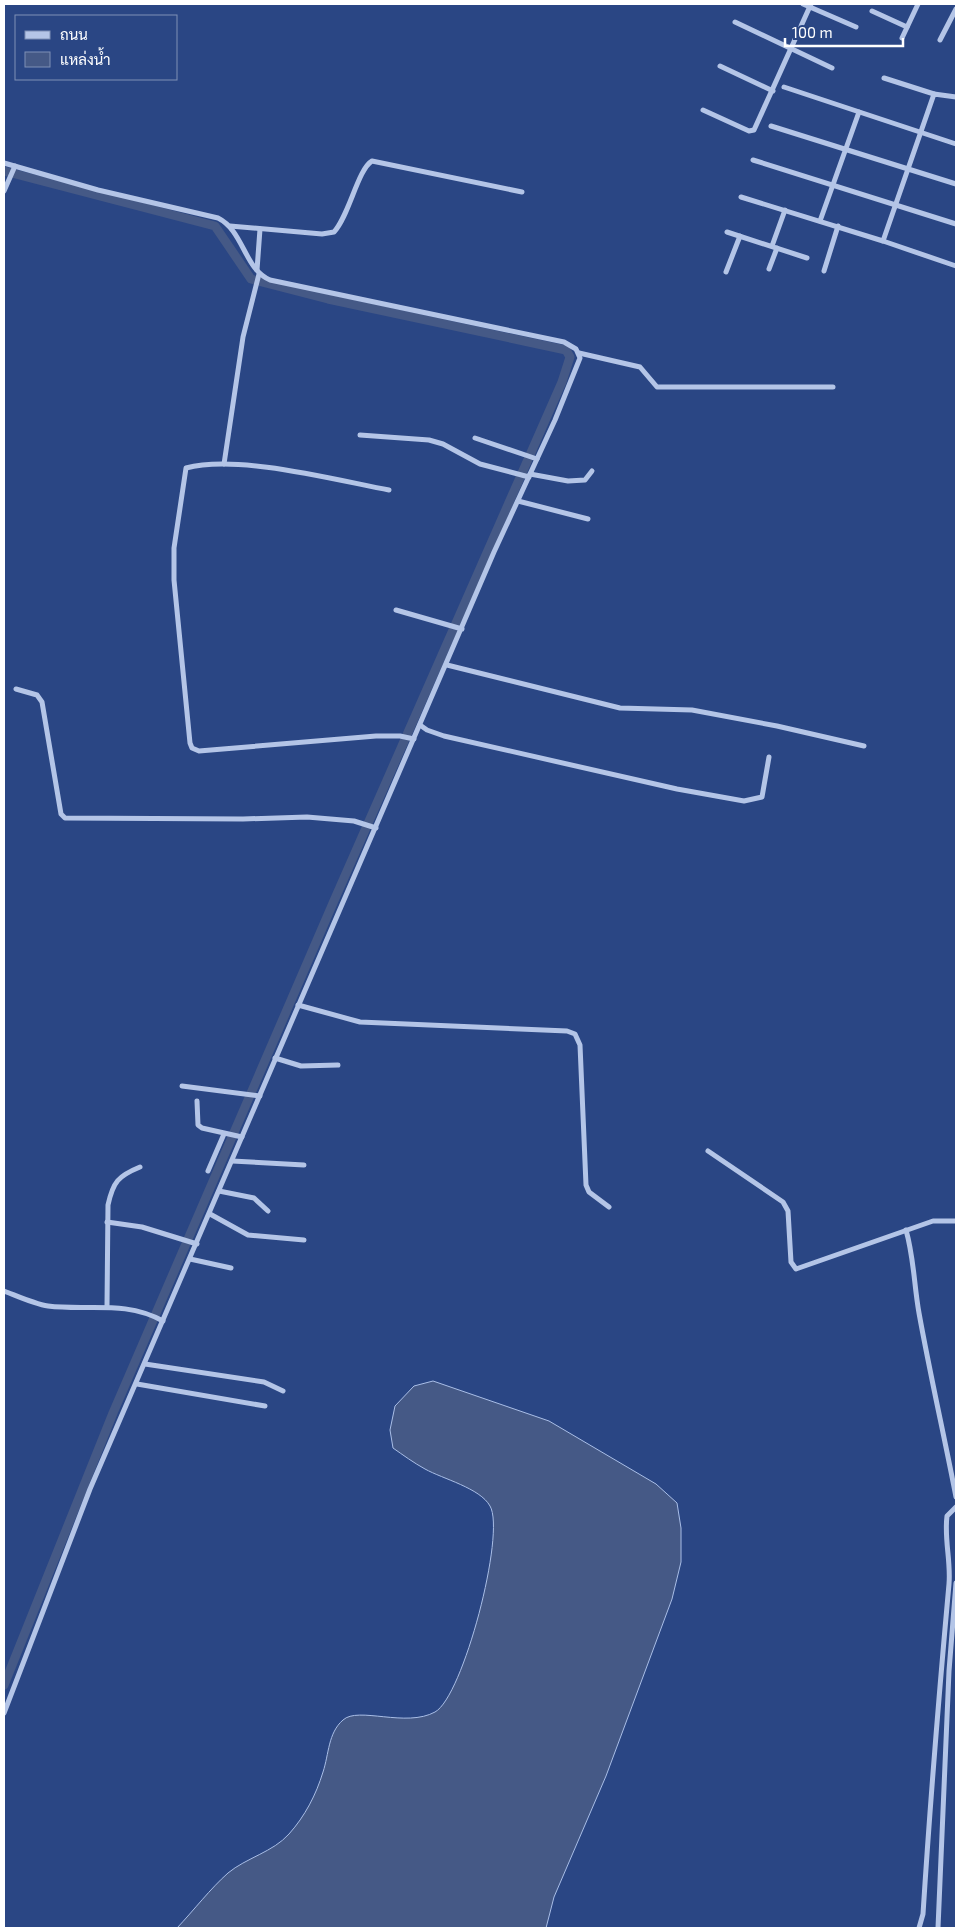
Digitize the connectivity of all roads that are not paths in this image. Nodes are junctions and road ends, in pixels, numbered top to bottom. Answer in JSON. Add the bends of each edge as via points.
{"nodes":[{"id":1,"x":803,"y":4,"type":"edge"},
{"id":2,"x":918,"y":4,"type":"edge"},
{"id":3,"x":810,"y":5,"type":"edge"},
{"id":4,"x":956,"y":9,"type":"edge"},
{"id":5,"x":872,"y":11,"type":"dead end"},
{"id":6,"x":735,"y":22,"type":"dead end"},
{"id":7,"x":856,"y":27,"type":"dead end"},
{"id":8,"x":907,"y":27,"type":"junction"},
{"id":9,"x":902,"y":38,"type":"dead end"},
{"id":10,"x":940,"y":40,"type":"dead end"},
{"id":11,"x":791,"y":49,"type":"junction"},
{"id":12,"x":720,"y":66,"type":"dead end"},
{"id":13,"x":832,"y":68,"type":"dead end"},
{"id":14,"x":884,"y":78,"type":"dead end"},
{"id":15,"x":784,"y":87,"type":"dead end"},
{"id":16,"x":773,"y":91,"type":"junction"},
{"id":17,"x":934,"y":94,"type":"junction"},
{"id":18,"x":956,"y":97,"type":"edge"},
{"id":19,"x":704,"y":110,"type":"dead end"},
{"id":20,"x":859,"y":112,"type":"junction"},
{"id":21,"x":771,"y":126,"type":"dead end"},
{"id":22,"x":921,"y":132,"type":"junction"},
{"id":23,"x":956,"y":144,"type":"edge"},
{"id":24,"x":846,"y":149,"type":"junction"},
{"id":25,"x":753,"y":160,"type":"dead end"},
{"id":26,"x":4,"y":163,"type":"edge"},
{"id":27,"x":14,"y":168,"type":"junction"},
{"id":28,"x":908,"y":169,"type":"junction"},
{"id":29,"x":956,"y":184,"type":"edge"},
{"id":30,"x":833,"y":185,"type":"junction"},
{"id":31,"x":4,"y":191,"type":"edge"},
{"id":32,"x":522,"y":192,"type":"dead end"},
{"id":33,"x":741,"y":198,"type":"dead end"},
{"id":34,"x":896,"y":204,"type":"junction"},
{"id":35,"x":785,"y":210,"type":"junction"},
{"id":36,"x":820,"y":221,"type":"junction"},
{"id":37,"x":956,"y":224,"type":"edge"},
{"id":38,"x":230,"y":226,"type":"junction"},
{"id":39,"x":838,"y":226,"type":"junction"},
{"id":40,"x":260,"y":229,"type":"junction"},
{"id":41,"x":727,"y":232,"type":"dead end"},
{"id":42,"x":740,"y":236,"type":"junction"},
{"id":43,"x":884,"y":241,"type":"junction"},
{"id":44,"x":774,"y":247,"type":"junction"},
{"id":45,"x":807,"y":258,"type":"dead end"},
{"id":46,"x":956,"y":266,"type":"edge"},
{"id":47,"x":769,"y":269,"type":"dead end"},
{"id":48,"x":824,"y":271,"type":"dead end"},
{"id":49,"x":258,"y":272,"type":"junction"},
{"id":50,"x":726,"y":272,"type":"dead end"},
{"id":51,"x":579,"y":353,"type":"junction"},
{"id":52,"x":833,"y":387,"type":"dead end"},
{"id":53,"x":360,"y":435,"type":"dead end"},
{"id":54,"x":476,"y":438,"type":"dead end"},
{"id":55,"x":538,"y":459,"type":"junction"},
{"id":56,"x":224,"y":464,"type":"junction"},
{"id":57,"x":592,"y":471,"type":"dead end"},
{"id":58,"x":525,"y":475,"type":"junction"},
{"id":59,"x":389,"y":490,"type":"dead end"},
{"id":60,"x":518,"y":501,"type":"junction"},
{"id":61,"x":588,"y":519,"type":"dead end"},
{"id":62,"x":396,"y":610,"type":"dead end"},
{"id":63,"x":460,"y":628,"type":"junction"},
{"id":64,"x":447,"y":665,"type":"junction"},
{"id":65,"x":16,"y":689,"type":"dead end"},
{"id":66,"x":420,"y":724,"type":"junction"},
{"id":67,"x":412,"y":738,"type":"junction"},
{"id":68,"x":864,"y":746,"type":"dead end"},
{"id":69,"x":769,"y":757,"type":"dead end"},
{"id":70,"x":371,"y":826,"type":"junction"},
{"id":71,"x":298,"y":1005,"type":"junction"},
{"id":72,"x":275,"y":1058,"type":"junction"},
{"id":73,"x":338,"y":1065,"type":"dead end"},
{"id":74,"x":182,"y":1086,"type":"dead end"},
{"id":75,"x":260,"y":1096,"type":"junction"},
{"id":76,"x":197,"y":1102,"type":"dead end"},
{"id":77,"x":224,"y":1134,"type":"junction"},
{"id":78,"x":242,"y":1137,"type":"junction"},
{"id":79,"x":708,"y":1151,"type":"dead end"},
{"id":80,"x":232,"y":1160,"type":"junction"},
{"id":81,"x":304,"y":1165,"type":"dead end"},
{"id":82,"x":140,"y":1167,"type":"dead end"},
{"id":83,"x":208,"y":1170,"type":"dead end"},
{"id":84,"x":219,"y":1191,"type":"junction"},
{"id":85,"x":609,"y":1207,"type":"dead end"},
{"id":86,"x":268,"y":1211,"type":"dead end"},
{"id":87,"x":210,"y":1214,"type":"junction"},
{"id":88,"x":107,"y":1222,"type":"junction"},
{"id":89,"x":956,"y":1222,"type":"edge"},
{"id":90,"x":906,"y":1230,"type":"junction"},
{"id":91,"x":304,"y":1240,"type":"dead end"},
{"id":92,"x":197,"y":1244,"type":"junction"},
{"id":93,"x":190,"y":1259,"type":"junction"},
{"id":94,"x":231,"y":1268,"type":"dead end"},
{"id":95,"x":4,"y":1291,"type":"edge"},
{"id":96,"x":107,"y":1306,"type":"junction"},
{"id":97,"x":161,"y":1320,"type":"junction"},
{"id":98,"x":145,"y":1364,"type":"junction"},
{"id":99,"x":137,"y":1384,"type":"junction"},
{"id":100,"x":283,"y":1391,"type":"dead end"},
{"id":101,"x":265,"y":1406,"type":"dead end"},
{"id":102,"x":956,"y":1497,"type":"edge"},
{"id":103,"x":956,"y":1507,"type":"edge"},
{"id":104,"x":956,"y":1583,"type":"edge"},
{"id":105,"x":4,"y":1713,"type":"edge"},
{"id":106,"x":919,"y":1928,"type":"edge"},
{"id":107,"x":938,"y":1928,"type":"edge"}],
"edges":[{"from":1,"to":3,"type":"street"},
{"from":2,"to":8,"type":"street"},
{"from":3,"to":7,"type":"street"},
{"from":3,"to":11,"type":"street"},
{"from":4,"to":10,"type":"street"},
{"from":5,"to":8,"type":"street"},
{"from":6,"to":11,"type":"street"},
{"from":8,"to":9,"type":"street"},
{"from":11,"to":13,"type":"street"},
{"from":11,"to":16,"type":"street"},
{"from":12,"to":16,"type":"street"},
{"from":14,"to":17,"type":"street"},
{"from":15,"to":20,"type":"street"},
{"from":16,"to":19,"type":"street","via":[[754,130],[749,131]]},
{"from":17,"to":18,"type":"street"},
{"from":17,"to":22,"type":"street"},
{"from":20,"to":22,"type":"street"},
{"from":20,"to":24,"type":"street"},
{"from":21,"to":24,"type":"street"},
{"from":22,"to":23,"type":"street"},
{"from":22,"to":28,"type":"street"},
{"from":24,"to":28,"type":"street"},
{"from":24,"to":30,"type":"street"},
{"from":25,"to":30,"type":"street"},
{"from":26,"to":27,"type":"street"},
{"from":27,"to":31,"type":"street"},
{"from":27,"to":38,"type":"street","via":[[204,214]]},
{"from":28,"to":29,"type":"street"},
{"from":28,"to":34,"type":"street"},
{"from":30,"to":34,"type":"street"},
{"from":30,"to":36,"type":"street"},
{"from":32,"to":40,"type":"street","via":[[372,161],[364,170],[345,216],[334,232]]},
{"from":33,"to":35,"type":"street"},
{"from":34,"to":37,"type":"street"},
{"from":34,"to":43,"type":"street"},
{"from":35,"to":36,"type":"street"},
{"from":35,"to":44,"type":"street"},
{"from":36,"to":39,"type":"street"},
{"from":38,"to":40,"type":"street"},
{"from":38,"to":49,"type":"street"},
{"from":39,"to":43,"type":"street"},
{"from":39,"to":48,"type":"street"},
{"from":40,"to":49,"type":"street"},
{"from":41,"to":42,"type":"street"},
{"from":42,"to":44,"type":"street"},
{"from":42,"to":50,"type":"street"},
{"from":43,"to":46,"type":"street"},
{"from":44,"to":45,"type":"street"},
{"from":44,"to":47,"type":"street"},
{"from":49,"to":51,"type":"street","via":[[282,282],[564,342]]},
{"from":49,"to":56,"type":"street","via":[[243,337]]},
{"from":51,"to":52,"type":"street","via":[[640,367],[657,387]]},
{"from":51,"to":55,"type":"street","via":[[579,365]]},
{"from":53,"to":58,"type":"street","via":[[429,440],[480,464]]},
{"from":54,"to":55,"type":"street"},
{"from":55,"to":58,"type":"street"},
{"from":56,"to":59,"type":"street","via":[[274,468]]},
{"from":56,"to":67,"type":"street","via":[[186,468],[174,548],[174,580],[192,748],[199,751],[376,736]]},
{"from":57,"to":58,"type":"street","via":[[585,480],[576,481]]},
{"from":58,"to":60,"type":"street"},
{"from":60,"to":61,"type":"street"},
{"from":60,"to":63,"type":"street"},
{"from":62,"to":63,"type":"street"},
{"from":63,"to":64,"type":"street"},
{"from":64,"to":66,"type":"street"},
{"from":64,"to":68,"type":"street","via":[[620,708],[692,710]]},
{"from":65,"to":70,"type":"street","via":[[37,695],[42,702],[61,814],[65,818],[307,817],[354,821]]},
{"from":66,"to":67,"type":"street"},
{"from":66,"to":69,"type":"street","via":[[444,736],[744,801],[762,797]]},
{"from":67,"to":70,"type":"street"},
{"from":70,"to":71,"type":"street"},
{"from":71,"to":72,"type":"street"},
{"from":71,"to":85,"type":"street","via":[[360,1022],[567,1031],[575,1034],[580,1045],[586,1185],[589,1192]]},
{"from":72,"to":73,"type":"street","via":[[301,1066]]},
{"from":72,"to":75,"type":"street"},
{"from":74,"to":75,"type":"street"},
{"from":75,"to":78,"type":"street"},
{"from":76,"to":77,"type":"street","via":[[198,1125]]},
{"from":77,"to":78,"type":"street"},
{"from":77,"to":83,"type":"street"},
{"from":78,"to":80,"type":"street"},
{"from":79,"to":90,"type":"street","via":[[783,1202],[788,1211],[791,1262],[796,1269]]},
{"from":80,"to":81,"type":"street"},
{"from":80,"to":84,"type":"street"},
{"from":82,"to":88,"type":"street","via":[[122,1174],[116,1182],[108,1205]]},
{"from":84,"to":86,"type":"street","via":[[254,1198]]},
{"from":84,"to":87,"type":"street"},
{"from":87,"to":91,"type":"street","via":[[248,1235]]},
{"from":87,"to":92,"type":"street"},
{"from":88,"to":92,"type":"street"},
{"from":88,"to":96,"type":"street"},
{"from":89,"to":90,"type":"street","via":[[933,1221]]},
{"from":90,"to":102,"type":"street"},
{"from":92,"to":93,"type":"street"},
{"from":93,"to":94,"type":"street"},
{"from":93,"to":97,"type":"street"},
{"from":95,"to":96,"type":"street","via":[[47,1306]]},
{"from":96,"to":97,"type":"street"},
{"from":97,"to":98,"type":"street"},
{"from":98,"to":99,"type":"street"},
{"from":98,"to":100,"type":"street","via":[[264,1382]]},
{"from":99,"to":101,"type":"street"},
{"from":99,"to":105,"type":"street","via":[[90,1489]]},
{"from":103,"to":106,"type":"street","via":[[947,1516],[945,1530],[949,1583],[942,1639],[923,1914]]},
{"from":104,"to":107,"type":"street","via":[[948,1680]]}]}
